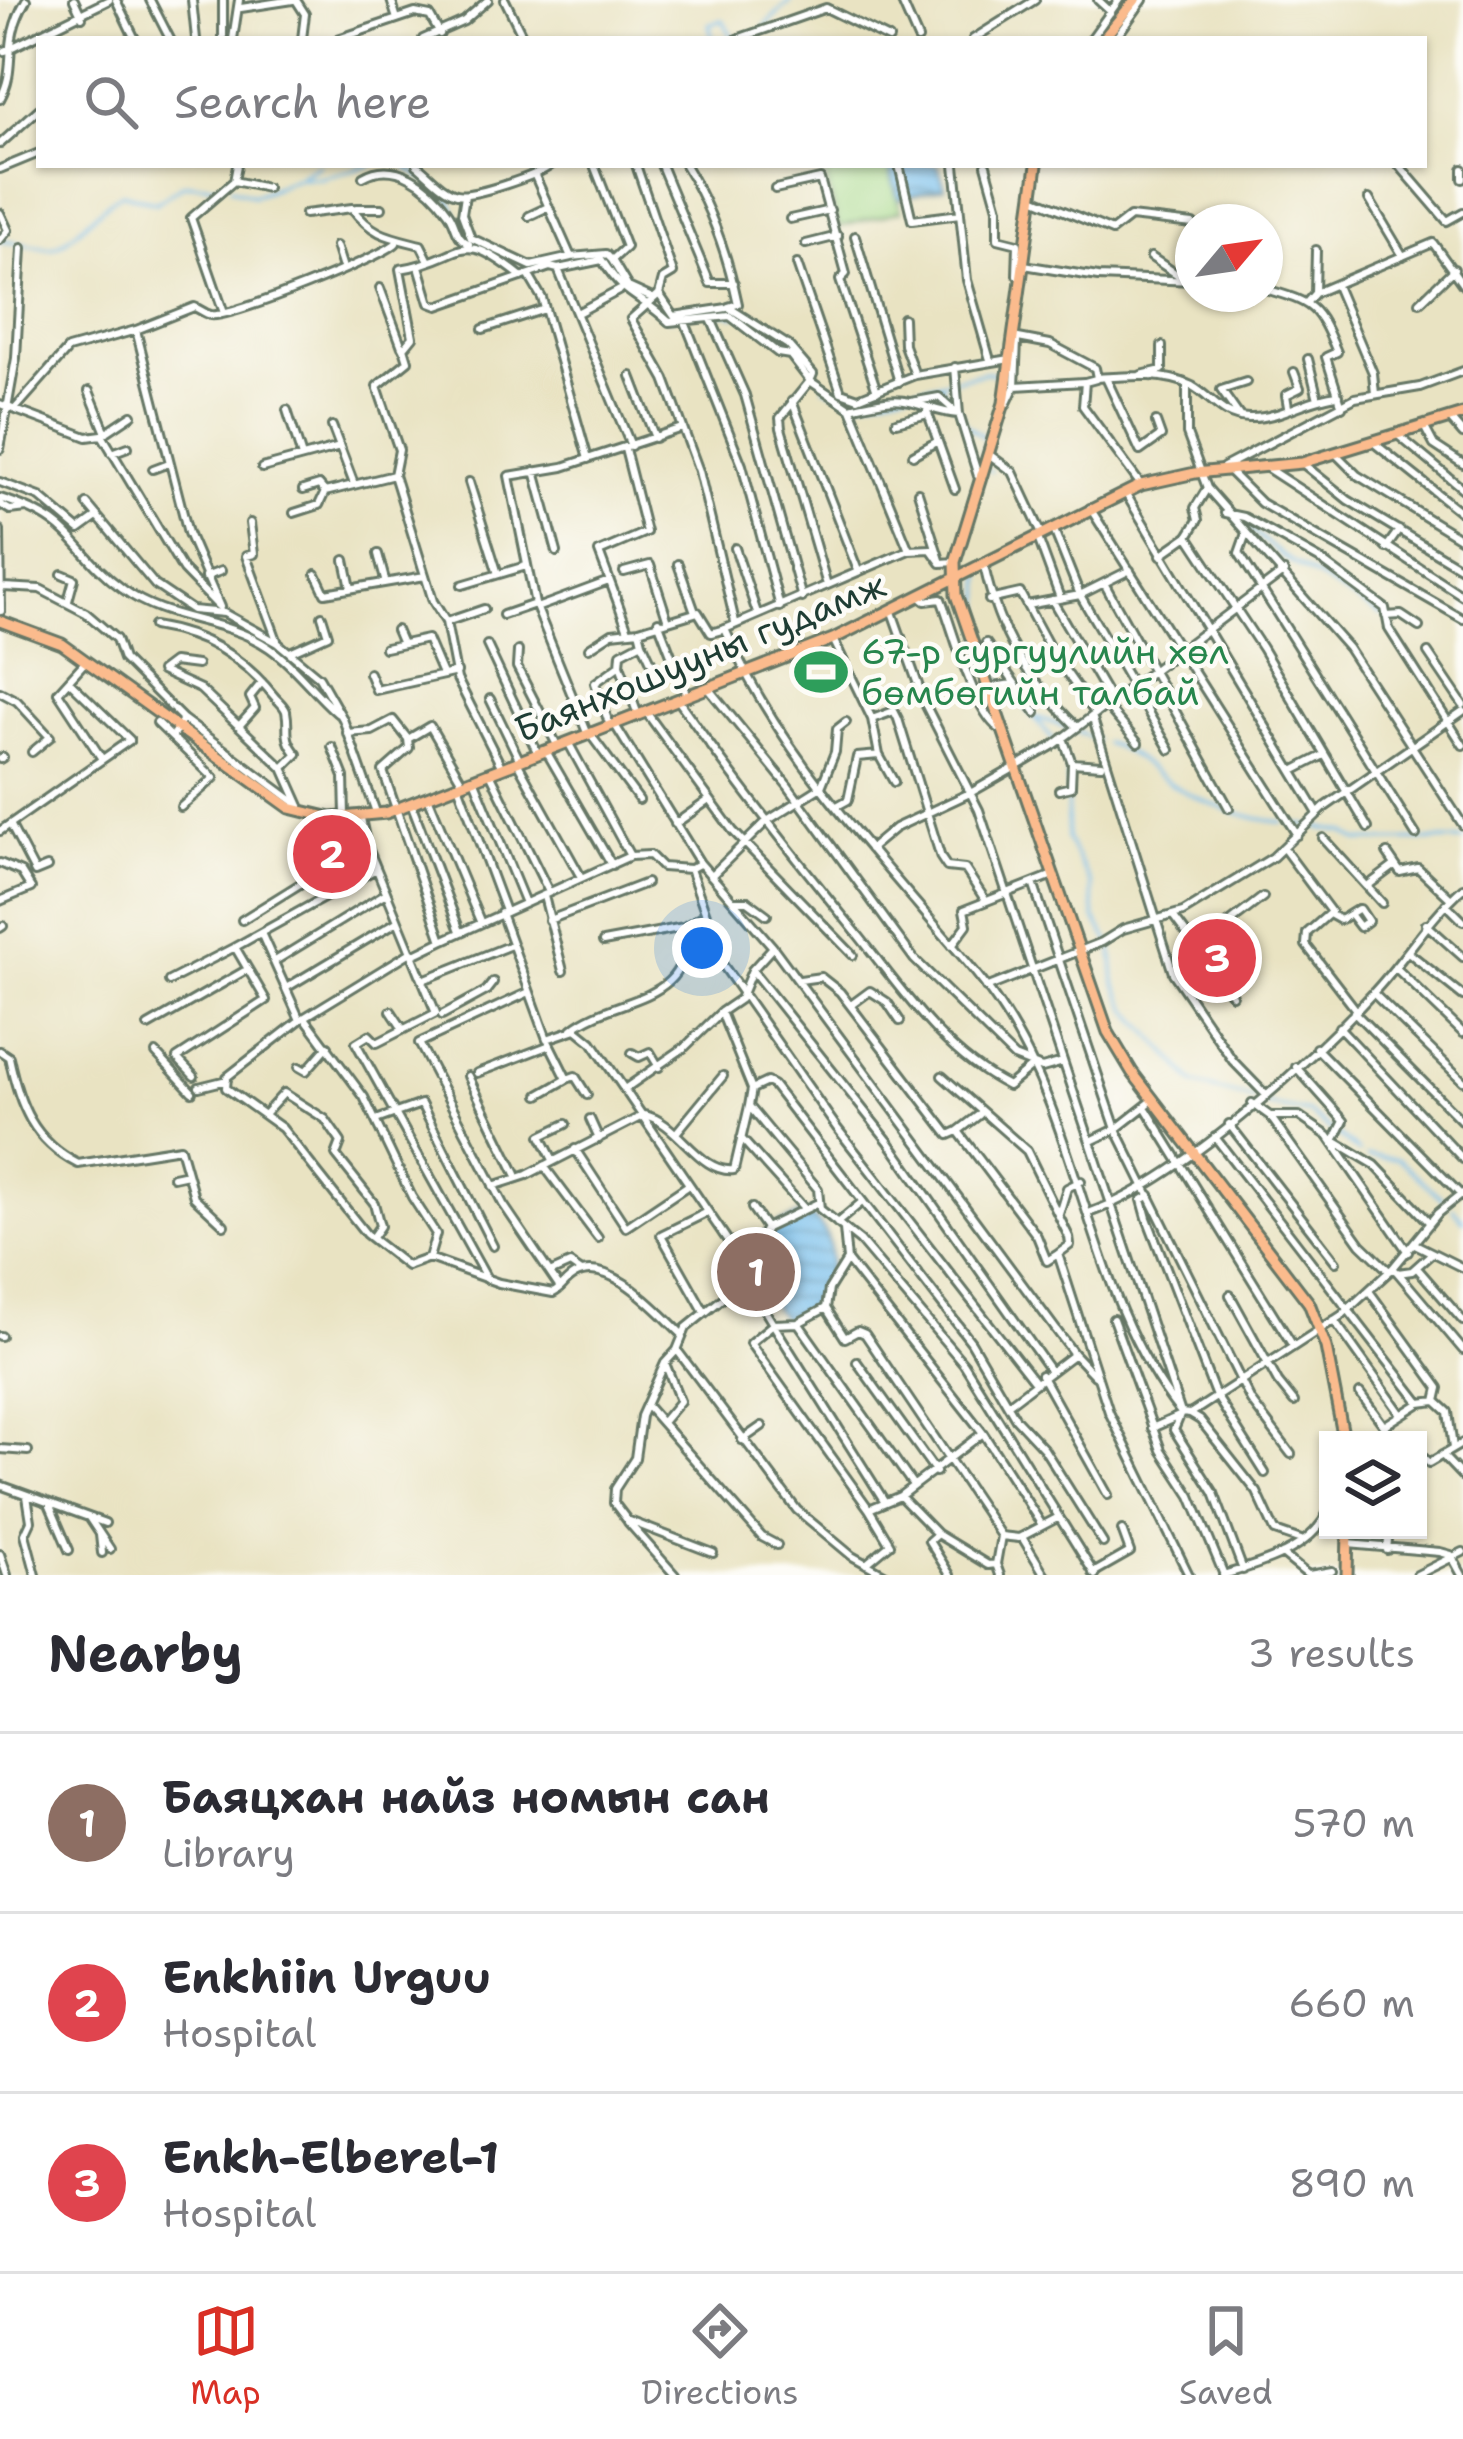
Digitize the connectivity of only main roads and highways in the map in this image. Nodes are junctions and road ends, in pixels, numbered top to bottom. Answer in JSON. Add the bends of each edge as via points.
{"nodes":[{"id":1,"x":1139,"y":0,"type":"edge"},
{"id":2,"x":1107,"y":36,"type":"edge"},
{"id":3,"x":1037,"y":168,"type":"edge"},
{"id":4,"x":1463,"y":414,"type":"edge"},
{"id":5,"x":952,"y":580,"type":"junction"},
{"id":6,"x":0,"y":621,"type":"edge"},
{"id":7,"x":1342,"y":1431,"type":"edge"},
{"id":8,"x":1348,"y":1539,"type":"edge"},
{"id":9,"x":1347,"y":1575,"type":"edge"}],
"edges":[{"from":1,"to":2,"type":"main road"},
{"from":3,"to":5,"type":"main road","via":[[1011,386]]},
{"from":4,"to":5,"type":"main road","name":"Баянхошууны гудамж","via":[[1302,463],[1141,485]]},
{"from":5,"to":6,"type":"main road","name":"Баянхошууны гудамж","via":[[833,639],[361,818],[302,810],[262,792],[85,662],[39,632]]},
{"from":5,"to":7,"type":"main road","via":[[1108,1032],[1150,1105],[1294,1280],[1320,1330]]},
{"from":8,"to":9,"type":"main road"}]}
